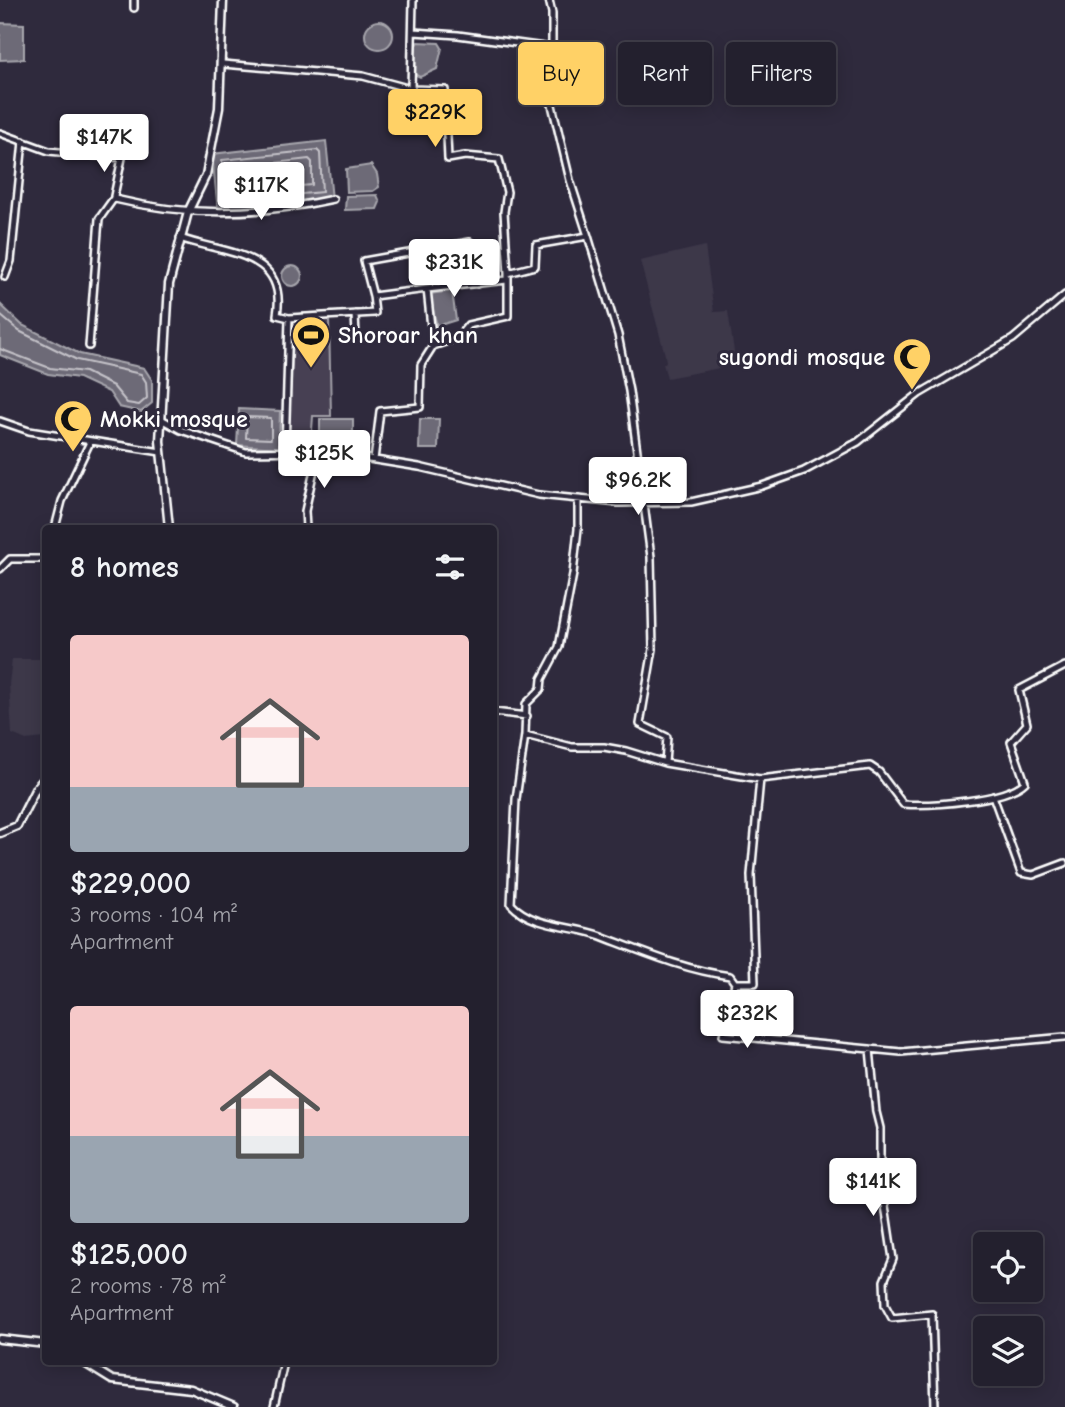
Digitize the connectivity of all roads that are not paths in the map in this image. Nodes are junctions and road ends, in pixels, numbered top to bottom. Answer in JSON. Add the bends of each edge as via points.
{"nodes":[{"id":1,"x":134,"y":0,"type":"edge"},
{"id":2,"x":223,"y":0,"type":"edge"},
{"id":3,"x":413,"y":0,"type":"edge"},
{"id":4,"x":549,"y":0,"type":"edge"},
{"id":5,"x":134,"y":8,"type":"dead end"},
{"id":6,"x":414,"y":32,"type":"junction"},
{"id":7,"x":552,"y":42,"type":"edge"},
{"id":8,"x":518,"y":43,"type":"edge"},
{"id":9,"x":223,"y":64,"type":"junction"},
{"id":10,"x":411,"y":89,"type":"junction"},
{"id":11,"x":552,"y":105,"type":"edge"},
{"id":12,"x":0,"y":133,"type":"edge"},
{"id":13,"x":23,"y":141,"type":"junction"},
{"id":14,"x":114,"y":198,"type":"junction"},
{"id":15,"x":333,"y":199,"type":"dead end"},
{"id":16,"x":188,"y":212,"type":"junction"},
{"id":17,"x":588,"y":236,"type":"junction"},
{"id":18,"x":180,"y":238,"type":"junction"},
{"id":19,"x":508,"y":276,"type":"junction"},
{"id":20,"x":5,"y":277,"type":"dead end"},
{"id":21,"x":477,"y":284,"type":"junction"},
{"id":22,"x":427,"y":289,"type":"junction"},
{"id":23,"x":1065,"y":295,"type":"edge"},
{"id":24,"x":373,"y":296,"type":"junction"},
{"id":25,"x":355,"y":314,"type":"junction"},
{"id":26,"x":289,"y":318,"type":"junction"},
{"id":27,"x":356,"y":336,"type":"dead end"},
{"id":28,"x":89,"y":346,"type":"dead end"},
{"id":29,"x":433,"y":346,"type":"junction"},
{"id":30,"x":161,"y":419,"type":"junction"},
{"id":31,"x":0,"y":421,"type":"edge"},
{"id":32,"x":90,"y":442,"type":"junction"},
{"id":33,"x":285,"y":451,"type":"junction"},
{"id":34,"x":161,"y":452,"type":"junction"},
{"id":35,"x":318,"y":452,"type":"junction"},
{"id":36,"x":374,"y":460,"type":"junction"},
{"id":37,"x":578,"y":499,"type":"junction"},
{"id":38,"x":643,"y":504,"type":"junction"},
{"id":39,"x":56,"y":525,"type":"edge"},
{"id":40,"x":169,"y":525,"type":"edge"},
{"id":41,"x":306,"y":525,"type":"edge"},
{"id":42,"x":42,"y":559,"type":"edge"},
{"id":43,"x":0,"y":569,"type":"edge"},
{"id":44,"x":1065,"y":666,"type":"edge"},
{"id":45,"x":497,"y":712,"type":"edge"},
{"id":46,"x":527,"y":716,"type":"junction"},
{"id":47,"x":525,"y":735,"type":"junction"},
{"id":48,"x":665,"y":763,"type":"junction"},
{"id":49,"x":760,"y":779,"type":"junction"},
{"id":50,"x":42,"y":782,"type":"edge"},
{"id":51,"x":993,"y":796,"type":"junction"},
{"id":52,"x":0,"y":833,"type":"edge"},
{"id":53,"x":1065,"y":863,"type":"edge"},
{"id":54,"x":735,"y":983,"type":"junction"},
{"id":55,"x":1065,"y":1037,"type":"edge"},
{"id":56,"x":870,"y":1049,"type":"junction"},
{"id":57,"x":0,"y":1339,"type":"edge"},
{"id":58,"x":42,"y":1343,"type":"edge"},
{"id":59,"x":88,"y":1365,"type":"edge"},
{"id":60,"x":283,"y":1365,"type":"edge"},
{"id":61,"x":234,"y":1407,"type":"edge"},
{"id":62,"x":274,"y":1407,"type":"edge"},
{"id":63,"x":935,"y":1407,"type":"edge"}],
"edges":[{"from":1,"to":5,"type":"street"},
{"from":2,"to":9,"type":"street"},
{"from":3,"to":6,"type":"street"},
{"from":4,"to":7,"type":"street"},
{"from":6,"to":8,"type":"street"},
{"from":6,"to":10,"type":"street"},
{"from":9,"to":10,"type":"street","via":[[363,76]]},
{"from":9,"to":16,"type":"street","via":[[206,175]]},
{"from":10,"to":19,"type":"street","via":[[445,90],[448,159],[499,159],[507,192]]},
{"from":11,"to":17,"type":"street"},
{"from":12,"to":13,"type":"street"},
{"from":13,"to":14,"type":"street","via":[[49,151],[122,158]]},
{"from":13,"to":20,"type":"street"},
{"from":14,"to":16,"type":"street"},
{"from":14,"to":28,"type":"street","via":[[99,219]]},
{"from":15,"to":16,"type":"street","via":[[224,214]]},
{"from":16,"to":18,"type":"street"},
{"from":17,"to":19,"type":"street","via":[[539,244],[535,266]]},
{"from":17,"to":38,"type":"street","via":[[618,335]]},
{"from":18,"to":26,"type":"street","via":[[252,258],[274,277],[277,315]]},
{"from":18,"to":30,"type":"street","via":[[169,284]]},
{"from":19,"to":21,"type":"street"},
{"from":19,"to":29,"type":"street","via":[[508,316],[468,324],[457,338]]},
{"from":21,"to":22,"type":"street"},
{"from":21,"to":24,"type":"street","via":[[475,246],[459,243],[364,261]]},
{"from":22,"to":24,"type":"street"},
{"from":22,"to":29,"type":"street"},
{"from":23,"to":38,"type":"street","via":[[1013,339],[919,394],[858,442],[804,471],[691,502]]},
{"from":24,"to":25,"type":"street","via":[[376,312]]},
{"from":25,"to":26,"type":"street"},
{"from":25,"to":27,"type":"street"},
{"from":26,"to":33,"type":"street"},
{"from":29,"to":36,"type":"street","via":[[421,365],[421,407],[380,410]]},
{"from":30,"to":33,"type":"street","via":[[246,452]]},
{"from":30,"to":34,"type":"street"},
{"from":31,"to":32,"type":"street"},
{"from":32,"to":34,"type":"street"},
{"from":32,"to":39,"type":"street"},
{"from":33,"to":35,"type":"street"},
{"from":34,"to":40,"type":"street"},
{"from":35,"to":36,"type":"street"},
{"from":35,"to":41,"type":"street"},
{"from":36,"to":37,"type":"street"},
{"from":37,"to":38,"type":"street"},
{"from":37,"to":46,"type":"street","via":[[579,529],[559,647],[541,689],[526,704]]},
{"from":38,"to":48,"type":"street","via":[[651,557],[653,649],[640,724],[667,737]]},
{"from":42,"to":43,"type":"street","via":[[10,559]]},
{"from":44,"to":51,"type":"street","via":[[1019,690],[1027,724],[1011,743],[1025,782]]},
{"from":45,"to":46,"type":"street"},
{"from":46,"to":47,"type":"street"},
{"from":47,"to":48,"type":"street","via":[[572,747],[626,751]]},
{"from":47,"to":54,"type":"street","via":[[516,799],[511,904],[520,913],[551,925],[600,935],[701,971],[730,976]]},
{"from":48,"to":49,"type":"street"},
{"from":49,"to":51,"type":"street","via":[[870,766],[903,804],[951,805]]},
{"from":49,"to":54,"type":"street","via":[[751,875],[755,983]]},
{"from":50,"to":52,"type":"street","via":[[17,826]]},
{"from":51,"to":53,"type":"street","via":[[1021,873],[1033,875]]},
{"from":54,"to":56,"type":"street","via":[[723,1035]]},
{"from":55,"to":56,"type":"street","via":[[941,1050]]},
{"from":56,"to":63,"type":"street","via":[[893,1259],[884,1281],[885,1305],[892,1318],[932,1314]]},
{"from":57,"to":58,"type":"street"},
{"from":59,"to":61,"type":"street","via":[[112,1380],[191,1389]]},
{"from":60,"to":62,"type":"street"}]}
